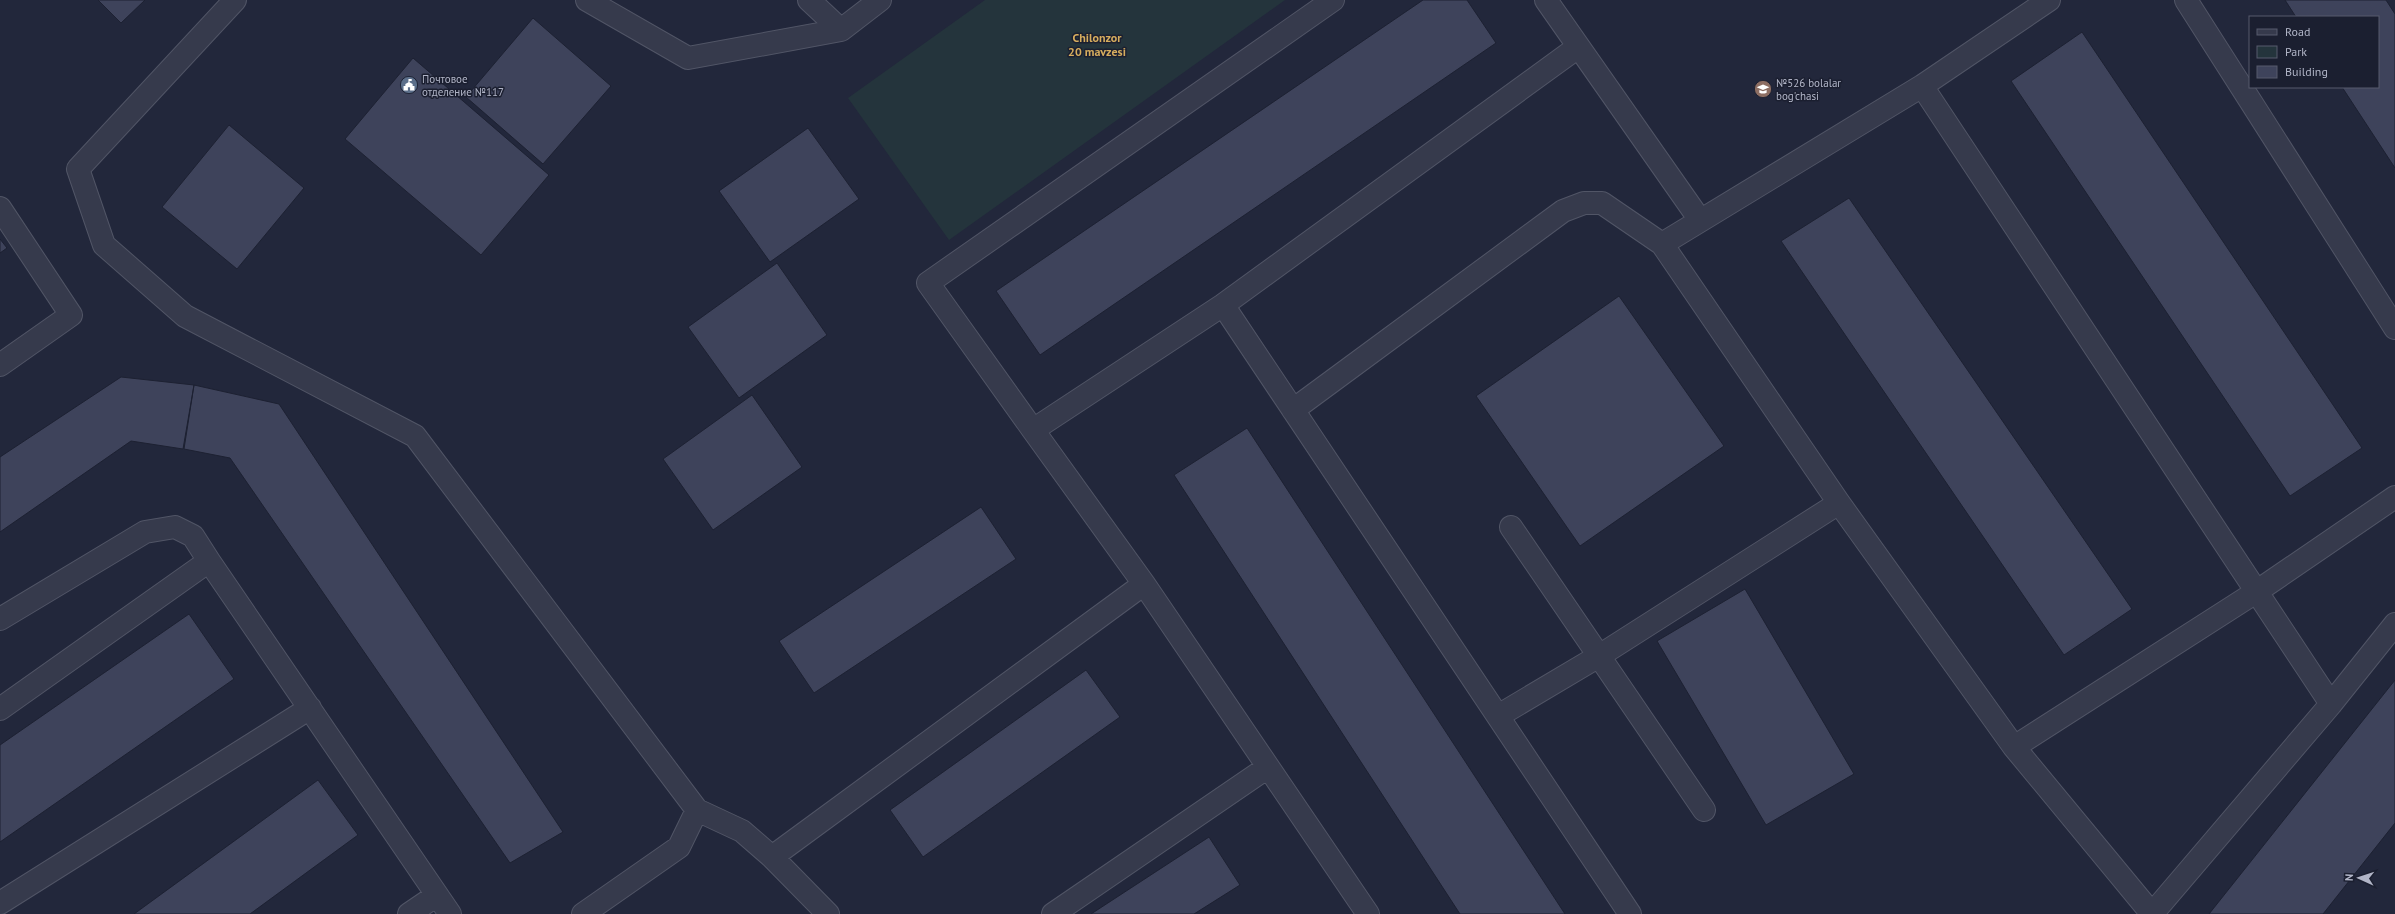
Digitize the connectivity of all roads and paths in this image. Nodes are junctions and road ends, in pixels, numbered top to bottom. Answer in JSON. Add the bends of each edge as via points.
{"nodes":[{"id":1,"x":235,"y":0,"type":"edge"},
{"id":2,"x":587,"y":0,"type":"edge"},
{"id":3,"x":809,"y":0,"type":"edge"},
{"id":4,"x":880,"y":0,"type":"edge"},
{"id":5,"x":1334,"y":0,"type":"edge"},
{"id":6,"x":1546,"y":0,"type":"edge"},
{"id":7,"x":2049,"y":0,"type":"edge"},
{"id":8,"x":2186,"y":0,"type":"edge"},
{"id":9,"x":841,"y":30,"type":"junction"},
{"id":10,"x":1578,"y":47,"type":"junction"},
{"id":11,"x":1922,"y":86,"type":"junction"},
{"id":12,"x":0,"y":208,"type":"edge"},
{"id":13,"x":1700,"y":220,"type":"junction"},
{"id":14,"x":1662,"y":244,"type":"junction"},
{"id":15,"x":1223,"y":305,"type":"junction"},
{"id":16,"x":2395,"y":328,"type":"edge"},
{"id":17,"x":0,"y":366,"type":"edge"},
{"id":18,"x":1293,"y":410,"type":"junction"},
{"id":19,"x":1033,"y":430,"type":"junction"},
{"id":20,"x":2395,"y":497,"type":"edge"},
{"id":21,"x":1839,"y":504,"type":"junction"},
{"id":22,"x":1511,"y":527,"type":"dead end"},
{"id":23,"x":209,"y":561,"type":"junction"},
{"id":24,"x":1144,"y":584,"type":"junction"},
{"id":25,"x":2256,"y":592,"type":"junction"},
{"id":26,"x":0,"y":619,"type":"edge"},
{"id":27,"x":2395,"y":624,"type":"edge"},
{"id":28,"x":1599,"y":656,"type":"junction"},
{"id":29,"x":2331,"y":704,"type":"junction"},
{"id":30,"x":310,"y":708,"type":"junction"},
{"id":31,"x":0,"y":709,"type":"edge"},
{"id":32,"x":1498,"y":716,"type":"junction"},
{"id":33,"x":2014,"y":747,"type":"junction"},
{"id":34,"x":1268,"y":767,"type":"junction"},
{"id":35,"x":697,"y":810,"type":"junction"},
{"id":36,"x":1704,"y":810,"type":"dead end"},
{"id":37,"x":772,"y":857,"type":"junction"},
{"id":38,"x":437,"y":895,"type":"junction"},
{"id":39,"x":0,"y":903,"type":"edge"},
{"id":40,"x":409,"y":914,"type":"edge"},
{"id":41,"x":450,"y":914,"type":"edge"},
{"id":42,"x":583,"y":914,"type":"edge"},
{"id":43,"x":828,"y":914,"type":"edge"},
{"id":44,"x":1053,"y":914,"type":"edge"},
{"id":45,"x":1368,"y":914,"type":"edge"},
{"id":46,"x":1630,"y":914,"type":"edge"},
{"id":47,"x":2152,"y":914,"type":"edge"}],
"edges":[{"from":1,"to":35,"type":"lane","via":[[78,169],[104,245],[185,316],[414,436]]},
{"from":2,"to":9,"type":"lane","via":[[688,58]]},
{"from":3,"to":9,"type":"lane"},
{"from":4,"to":9,"type":"lane"},
{"from":5,"to":19,"type":"lane","via":[[928,283]]},
{"from":6,"to":10,"type":"lane"},
{"from":7,"to":11,"type":"lane"},
{"from":8,"to":16,"type":"lane"},
{"from":10,"to":13,"type":"lane"},
{"from":10,"to":15,"type":"lane"},
{"from":11,"to":13,"type":"lane"},
{"from":11,"to":25,"type":"lane"},
{"from":12,"to":17,"type":"lane","via":[[71,315]]},
{"from":13,"to":14,"type":"lane"},
{"from":14,"to":18,"type":"lane","via":[[1602,203],[1584,203],[1563,211]]},
{"from":14,"to":21,"type":"lane"},
{"from":15,"to":18,"type":"lane"},
{"from":15,"to":19,"type":"lane"},
{"from":18,"to":32,"type":"lane"},
{"from":19,"to":24,"type":"lane"},
{"from":20,"to":25,"type":"lane"},
{"from":21,"to":28,"type":"lane"},
{"from":21,"to":33,"type":"lane"},
{"from":22,"to":28,"type":"lane"},
{"from":23,"to":26,"type":"lane","via":[[193,536],[175,527],[145,532]]},
{"from":23,"to":30,"type":"lane"},
{"from":23,"to":31,"type":"lane"},
{"from":24,"to":34,"type":"lane"},
{"from":24,"to":37,"type":"lane"},
{"from":25,"to":29,"type":"lane"},
{"from":25,"to":33,"type":"lane"},
{"from":27,"to":29,"type":"lane"},
{"from":28,"to":32,"type":"lane"},
{"from":28,"to":36,"type":"lane"},
{"from":29,"to":47,"type":"lane"},
{"from":30,"to":38,"type":"lane"},
{"from":30,"to":39,"type":"lane"},
{"from":32,"to":46,"type":"lane"},
{"from":33,"to":47,"type":"lane"},
{"from":34,"to":44,"type":"lane"},
{"from":34,"to":45,"type":"lane"},
{"from":35,"to":37,"type":"lane","via":[[742,831]]},
{"from":35,"to":42,"type":"lane","via":[[679,848]]},
{"from":37,"to":43,"type":"lane"},
{"from":38,"to":40,"type":"lane"},
{"from":38,"to":41,"type":"lane"}]}
